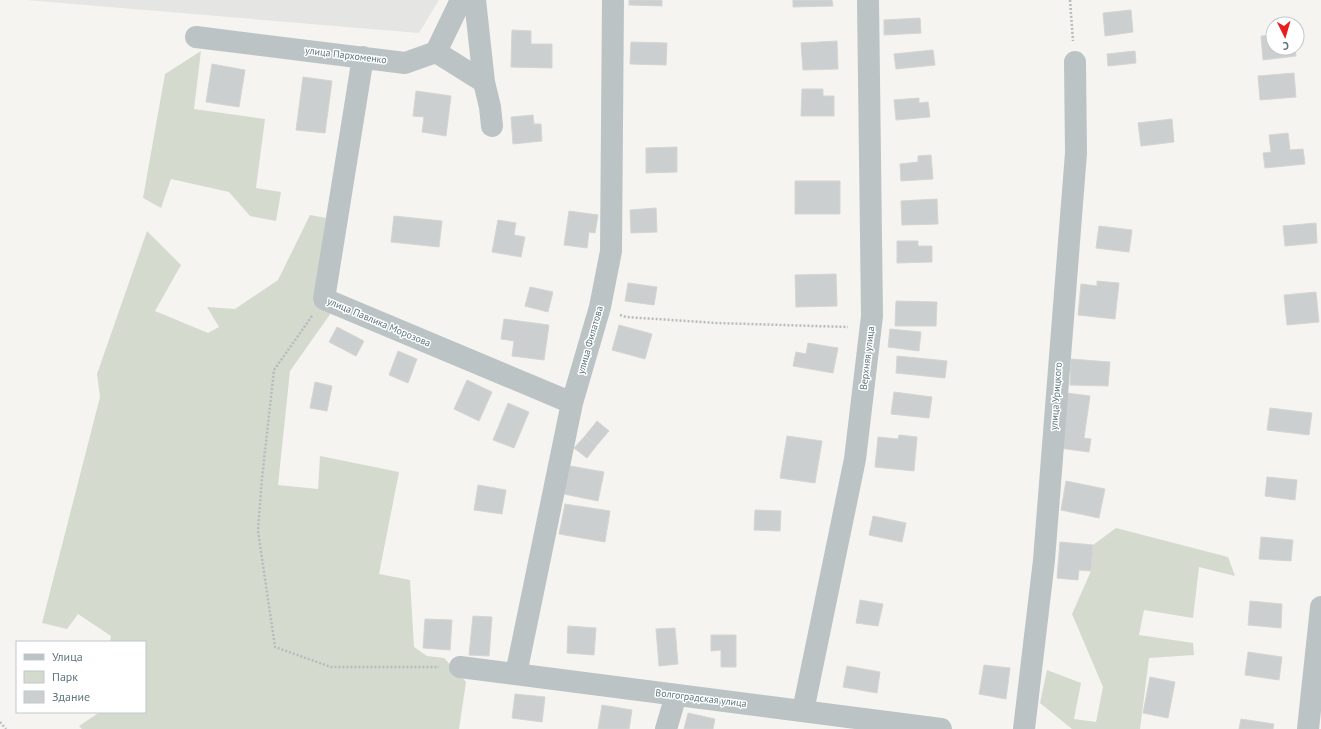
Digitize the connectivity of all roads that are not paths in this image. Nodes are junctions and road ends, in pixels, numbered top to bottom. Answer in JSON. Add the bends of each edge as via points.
{"nodes":[{"id":1,"x":461,"y":0,"type":"edge"},
{"id":2,"x":475,"y":0,"type":"edge"},
{"id":3,"x":613,"y":0,"type":"edge"},
{"id":4,"x":868,"y":0,"type":"edge"},
{"id":5,"x":196,"y":37,"type":"dead end"},
{"id":6,"x":436,"y":52,"type":"junction"},
{"id":7,"x":363,"y":57,"type":"junction"},
{"id":8,"x":1075,"y":62,"type":"road end"},
{"id":9,"x":484,"y":82,"type":"junction"},
{"id":10,"x":492,"y":126,"type":"dead end"},
{"id":11,"x":572,"y":403,"type":"junction"},
{"id":12,"x":1321,"y":607,"type":"edge"},
{"id":13,"x":460,"y":667,"type":"road end"},
{"id":14,"x":516,"y":674,"type":"junction"},
{"id":15,"x":676,"y":695,"type":"junction"},
{"id":16,"x":803,"y":711,"type":"junction"},
{"id":17,"x":666,"y":729,"type":"edge"},
{"id":18,"x":941,"y":729,"type":"edge"},
{"id":19,"x":1024,"y":729,"type":"edge"},
{"id":20,"x":1308,"y":729,"type":"edge"}],
"edges":[{"from":1,"to":6,"type":"street"},
{"from":2,"to":9,"type":"street"},
{"from":3,"to":11,"type":"street","name":"улица Филатова","via":[[611,251],[600,307]]},
{"from":4,"to":16,"type":"street","name":"Верхняя улица","via":[[871,328],[855,459]]},
{"from":5,"to":7,"type":"street","name":"улица Пархоменко"},
{"from":6,"to":7,"type":"street","name":"улица Пархоменко","via":[[405,63]]},
{"from":6,"to":9,"type":"street"},
{"from":7,"to":11,"type":"street","name":"улица Павлика Морозова","via":[[324,299]]},
{"from":8,"to":19,"type":"street","name":"улица Урицкого","via":[[1076,153],[1044,560]]},
{"from":9,"to":10,"type":"street"},
{"from":11,"to":14,"type":"street","name":"улица Филатова"},
{"from":12,"to":20,"type":"street"},
{"from":13,"to":14,"type":"street","name":"Волгоградская улица"},
{"from":14,"to":15,"type":"street","name":"Волгоградская улица"},
{"from":15,"to":16,"type":"street","name":"Волгоградская улица"},
{"from":15,"to":17,"type":"street"},
{"from":16,"to":18,"type":"street","name":"Волгоградская улица"}]}
